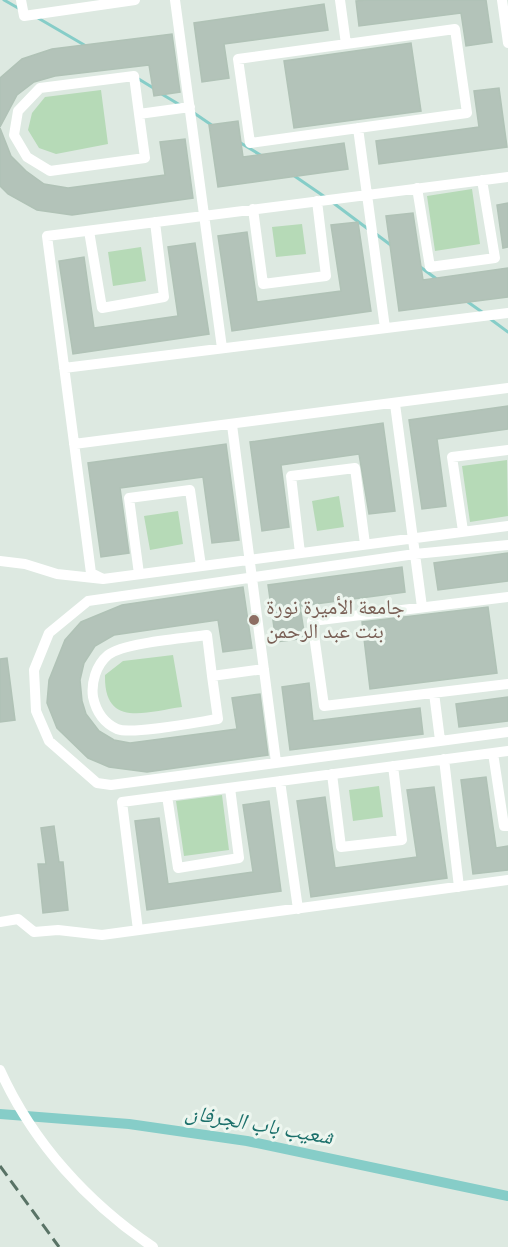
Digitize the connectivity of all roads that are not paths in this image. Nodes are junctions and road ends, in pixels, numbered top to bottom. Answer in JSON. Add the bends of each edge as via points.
{"nodes":[{"id":1,"x":21,"y":0,"type":"edge"},
{"id":2,"x":128,"y":0,"type":"edge"},
{"id":3,"x":176,"y":0,"type":"edge"},
{"id":4,"x":340,"y":0,"type":"edge"},
{"id":5,"x":502,"y":0,"type":"edge"},
{"id":6,"x":63,"y":5,"type":"edge"},
{"id":7,"x":508,"y":43,"type":"edge"},
{"id":8,"x":346,"y":44,"type":"junction"},
{"id":9,"x":190,"y":107,"type":"junction"},
{"id":10,"x":139,"y":114,"type":"junction"},
{"id":11,"x":358,"y":128,"type":"junction"},
{"id":12,"x":508,"y":177,"type":"edge"},
{"id":13,"x":482,"y":180,"type":"junction"},
{"id":14,"x":417,"y":188,"type":"junction"},
{"id":15,"x":367,"y":194,"type":"junction"},
{"id":16,"x":317,"y":201,"type":"junction"},
{"id":17,"x":253,"y":209,"type":"junction"},
{"id":18,"x":204,"y":215,"type":"junction"},
{"id":19,"x":155,"y":222,"type":"junction"},
{"id":20,"x":89,"y":231,"type":"junction"},
{"id":21,"x":508,"y":313,"type":"edge"},
{"id":22,"x":385,"y":328,"type":"junction"},
{"id":23,"x":222,"y":348,"type":"junction"},
{"id":24,"x":64,"y":368,"type":"junction"},
{"id":25,"x":508,"y":388,"type":"edge"},
{"id":26,"x":395,"y":404,"type":"junction"},
{"id":27,"x":232,"y":425,"type":"junction"},
{"id":28,"x":74,"y":444,"type":"junction"},
{"id":29,"x":508,"y":450,"type":"edge"},
{"id":30,"x":508,"y":526,"type":"edge"},
{"id":31,"x":463,"y":531,"type":"junction"},
{"id":32,"x":412,"y":538,"type":"junction"},
{"id":33,"x":365,"y":544,"type":"junction"},
{"id":34,"x":508,"y":545,"type":"edge"},
{"id":35,"x":300,"y":553,"type":"junction"},
{"id":36,"x":415,"y":554,"type":"junction"},
{"id":37,"x":249,"y":559,"type":"junction"},
{"id":38,"x":0,"y":561,"type":"edge"},
{"id":39,"x":201,"y":566,"type":"junction"},
{"id":40,"x":139,"y":574,"type":"junction"},
{"id":41,"x":103,"y":579,"type":"junction"},
{"id":42,"x":252,"y":579,"type":"junction"},
{"id":43,"x":508,"y":597,"type":"edge"},
{"id":44,"x":422,"y":607,"type":"junction"},
{"id":45,"x":264,"y":669,"type":"junction"},
{"id":46,"x":212,"y":676,"type":"junction"},
{"id":47,"x":508,"y":684,"type":"edge"},
{"id":48,"x":434,"y":693,"type":"junction"},
{"id":49,"x":508,"y":732,"type":"edge"},
{"id":50,"x":440,"y":740,"type":"junction"},
{"id":51,"x":508,"y":751,"type":"edge"},
{"id":52,"x":493,"y":753,"type":"junction"},
{"id":53,"x":444,"y":759,"type":"junction"},
{"id":54,"x":276,"y":762,"type":"junction"},
{"id":55,"x":393,"y":766,"type":"junction"},
{"id":56,"x":332,"y":774,"type":"junction"},
{"id":57,"x":280,"y":781,"type":"junction"},
{"id":58,"x":230,"y":788,"type":"junction"},
{"id":59,"x":167,"y":796,"type":"junction"},
{"id":60,"x":508,"y":826,"type":"edge"},
{"id":61,"x":508,"y":880,"type":"edge"},
{"id":62,"x":459,"y":887,"type":"junction"},
{"id":63,"x":298,"y":909,"type":"junction"},
{"id":64,"x":0,"y":922,"type":"edge"},
{"id":65,"x":138,"y":930,"type":"junction"},
{"id":66,"x":0,"y":1070,"type":"edge"},
{"id":67,"x":153,"y":1247,"type":"edge"}],
"edges":[{"from":1,"to":6,"type":"street","via":[[24,16]]},
{"from":2,"to":6,"type":"street"},
{"from":3,"to":9,"type":"street"},
{"from":4,"to":8,"type":"street"},
{"from":5,"to":7,"type":"street"},
{"from":8,"to":11,"type":"street","via":[[238,59],[249,143]]},
{"from":8,"to":11,"type":"street","via":[[455,29],[467,113]]},
{"from":9,"to":10,"type":"street"},
{"from":9,"to":18,"type":"street"},
{"from":10,"to":10,"type":"street","via":[[134,76],[40,88],[18,111],[15,135],[27,157],[50,171],[145,158]]},
{"from":11,"to":15,"type":"street"},
{"from":12,"to":13,"type":"street"},
{"from":13,"to":14,"type":"street"},
{"from":13,"to":14,"type":"street","via":[[495,258],[430,267]]},
{"from":14,"to":15,"type":"street"},
{"from":15,"to":16,"type":"street"},
{"from":15,"to":22,"type":"street"},
{"from":16,"to":17,"type":"street"},
{"from":16,"to":17,"type":"street","via":[[326,276],[263,284]]},
{"from":17,"to":18,"type":"street"},
{"from":18,"to":19,"type":"street"},
{"from":18,"to":23,"type":"street"},
{"from":19,"to":20,"type":"street"},
{"from":19,"to":20,"type":"street","via":[[164,297],[102,308]]},
{"from":20,"to":24,"type":"street","via":[[47,236]]},
{"from":21,"to":22,"type":"street"},
{"from":22,"to":23,"type":"street"},
{"from":23,"to":24,"type":"street"},
{"from":24,"to":28,"type":"street"},
{"from":25,"to":26,"type":"street"},
{"from":26,"to":27,"type":"street"},
{"from":26,"to":32,"type":"street"},
{"from":27,"to":28,"type":"street"},
{"from":27,"to":37,"type":"street"},
{"from":28,"to":41,"type":"street","via":[[91,573]]},
{"from":29,"to":31,"type":"street","via":[[452,457]]},
{"from":30,"to":31,"type":"street"},
{"from":31,"to":32,"type":"street"},
{"from":32,"to":33,"type":"street"},
{"from":32,"to":36,"type":"street"},
{"from":33,"to":35,"type":"street"},
{"from":33,"to":35,"type":"street","via":[[355,468],[291,476]]},
{"from":34,"to":36,"type":"street"},
{"from":35,"to":37,"type":"street"},
{"from":36,"to":42,"type":"street"},
{"from":36,"to":44,"type":"street"},
{"from":37,"to":39,"type":"street"},
{"from":37,"to":42,"type":"street"},
{"from":38,"to":41,"type":"street"},
{"from":39,"to":40,"type":"street"},
{"from":39,"to":40,"type":"street","via":[[190,490],[180,491],[129,498]]},
{"from":40,"to":41,"type":"street"},
{"from":42,"to":45,"type":"street"},
{"from":42,"to":54,"type":"street","via":[[88,601],[49,633],[34,670],[36,711],[49,741],[97,783],[111,785]]},
{"from":43,"to":44,"type":"street"},
{"from":44,"to":48,"type":"street","via":[[312,621],[324,706]]},
{"from":45,"to":46,"type":"street"},
{"from":45,"to":54,"type":"street"},
{"from":46,"to":46,"type":"street","via":[[207,636],[138,645],[108,655],[93,676],[93,696],[100,716],[118,730],[218,719]]},
{"from":47,"to":48,"type":"street"},
{"from":48,"to":50,"type":"street"},
{"from":49,"to":50,"type":"street"},
{"from":50,"to":54,"type":"street"},
{"from":51,"to":52,"type":"street"},
{"from":52,"to":53,"type":"street"},
{"from":52,"to":60,"type":"street","via":[[504,826]]},
{"from":53,"to":55,"type":"street"},
{"from":53,"to":62,"type":"street"},
{"from":55,"to":56,"type":"street"},
{"from":55,"to":56,"type":"street","via":[[402,840],[341,847]]},
{"from":56,"to":57,"type":"street"},
{"from":57,"to":58,"type":"street"},
{"from":57,"to":63,"type":"street"},
{"from":58,"to":59,"type":"street"},
{"from":58,"to":59,"type":"street","via":[[239,858],[178,868]]},
{"from":59,"to":65,"type":"street","via":[[122,802]]},
{"from":61,"to":62,"type":"street"},
{"from":62,"to":63,"type":"street"},
{"from":63,"to":65,"type":"street"},
{"from":64,"to":65,"type":"street","via":[[18,920],[34,932],[58,930],[102,935]]},
{"from":66,"to":67,"type":"street","via":[[44,1145],[74,1181],[107,1213]]}]}
